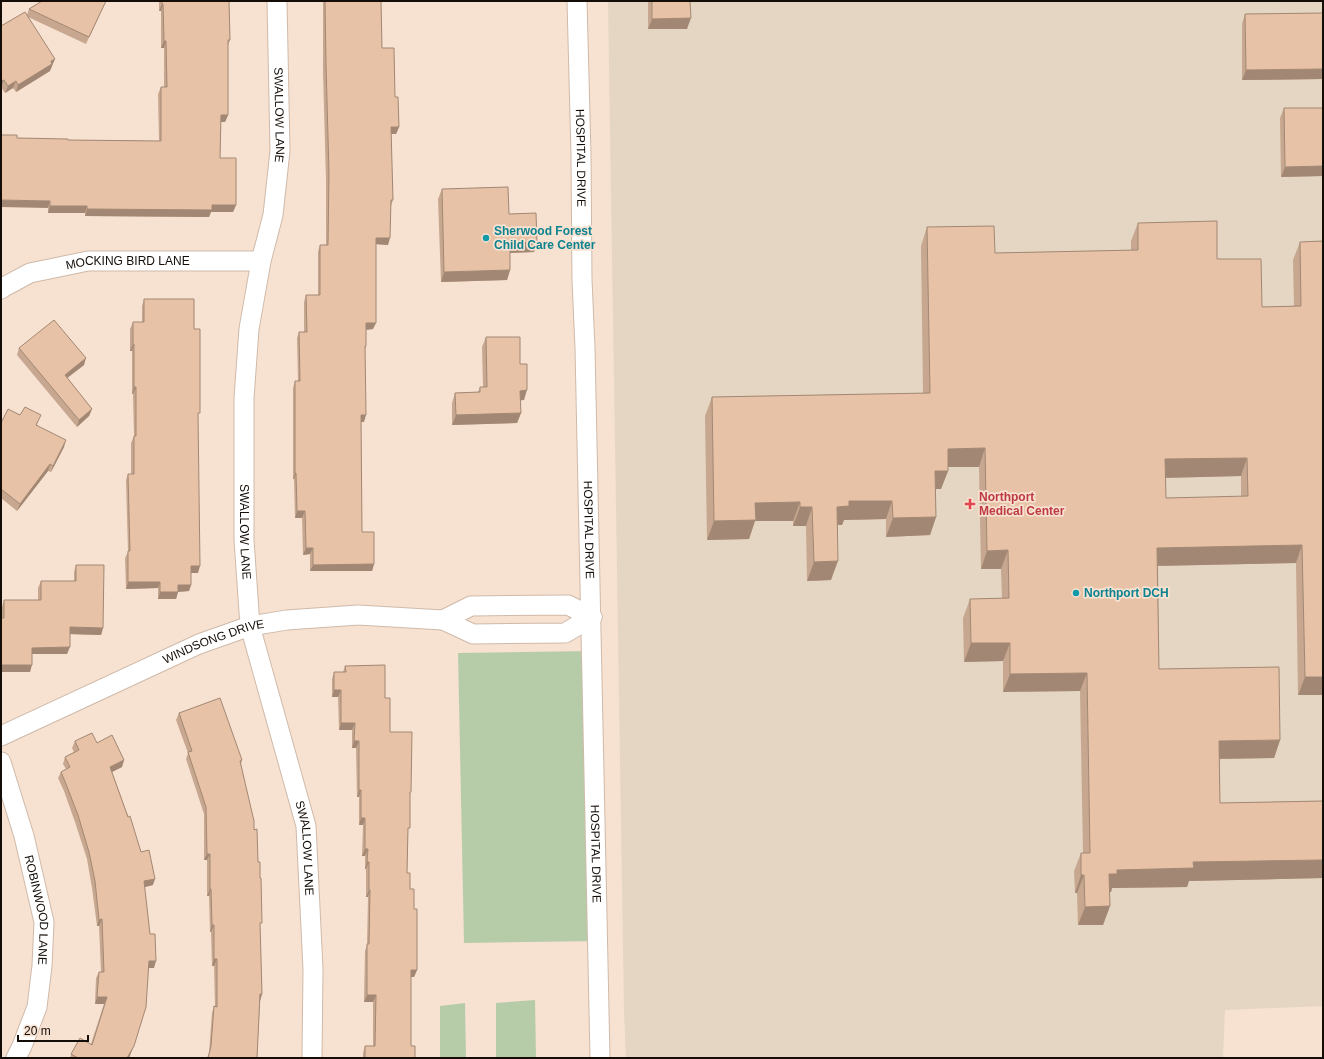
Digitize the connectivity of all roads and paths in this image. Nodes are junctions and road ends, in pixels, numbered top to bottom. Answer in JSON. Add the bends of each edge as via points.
{"nodes":[{"id":1,"x":277,"y":1,"type":"edge"},
{"id":2,"x":577,"y":1,"type":"edge"},
{"id":3,"x":261,"y":262,"type":"junction"},
{"id":4,"x":1,"y":289,"type":"edge"},
{"id":5,"x":592,"y":617,"type":"junction"},
{"id":6,"x":443,"y":620,"type":"junction"},
{"id":7,"x":250,"y":626,"type":"junction"},
{"id":8,"x":1,"y":736,"type":"edge"},
{"id":9,"x":1,"y":762,"type":"edge"},
{"id":10,"x":16,"y":1058,"type":"edge"},
{"id":11,"x":312,"y":1058,"type":"edge"},
{"id":12,"x":600,"y":1058,"type":"edge"}],
"edges":[{"from":1,"to":3,"type":"street","name":"SWALLOW LANE","via":[[280,151],[273,215]]},
{"from":2,"to":5,"type":"street","name":"HOSPITAL DRIVE"},
{"from":3,"to":4,"type":"street","name":"MOCKING BIRD LANE","via":[[88,261],[30,272]]},
{"from":3,"to":7,"type":"street","name":"SWALLOW LANE","via":[[249,329],[244,398],[244,540]]},
{"from":5,"to":6,"type":"street","name":"WINDSONG DRIVE","via":[[568,605],[471,606]]},
{"from":5,"to":6,"type":"street","name":"WINDSONG DRIVE","via":[[565,633],[473,634]]},
{"from":5,"to":12,"type":"street","name":"HOSPITAL DRIVE"},
{"from":6,"to":7,"type":"street","name":"WINDSONG DRIVE","via":[[358,615],[287,620]]},
{"from":7,"to":8,"type":"street","name":"WINDSONG DRIVE","via":[[199,644]]},
{"from":7,"to":11,"type":"street","name":"SWALLOW LANE","via":[[306,826],[312,969]]},
{"from":9,"to":10,"type":"street","name":"ROBINWOOD LANE","via":[[24,836],[44,922],[37,1007]]}]}
